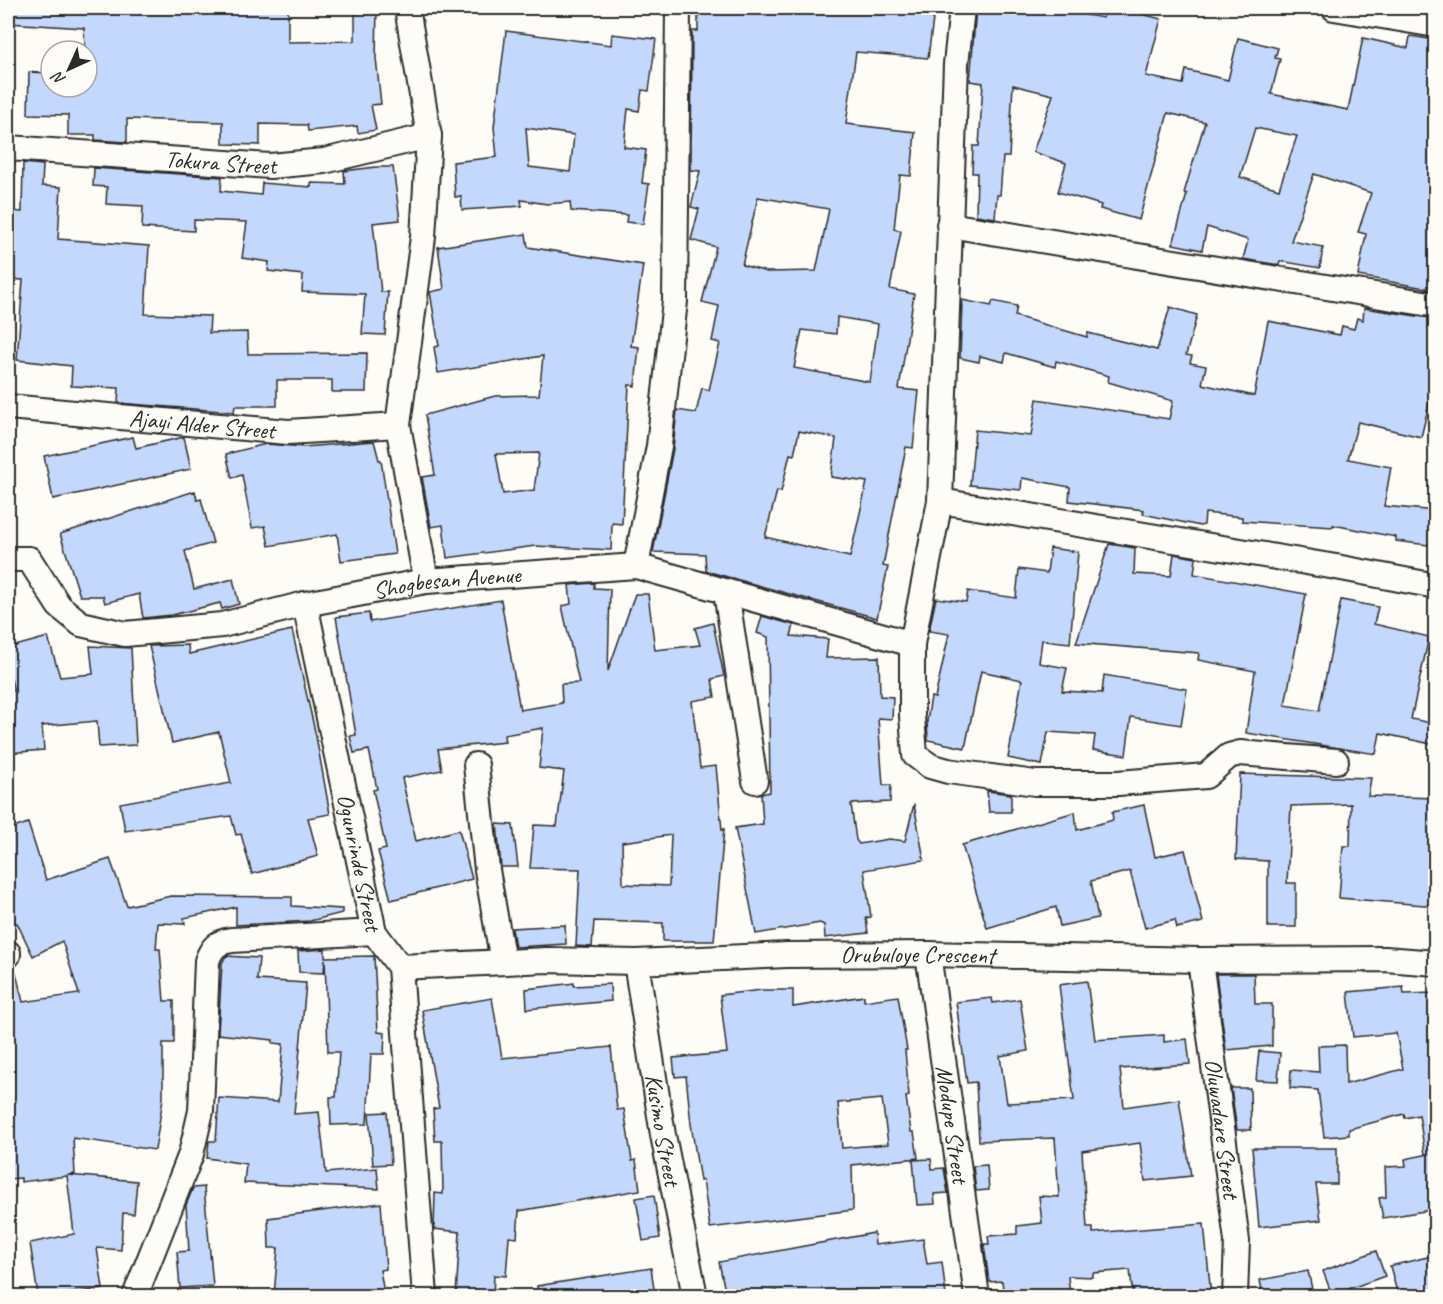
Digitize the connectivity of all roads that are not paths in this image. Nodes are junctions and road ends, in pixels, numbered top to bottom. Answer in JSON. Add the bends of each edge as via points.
{"nodes":[{"id":1,"x":407,"y":8,"type":"edge"},
{"id":2,"x":678,"y":8,"type":"edge"},
{"id":3,"x":962,"y":8,"type":"edge"},
{"id":4,"x":1334,"y":8,"type":"edge"},
{"id":5,"x":1436,"y":26,"type":"edge"},
{"id":6,"x":429,"y":136,"type":"junction"},
{"id":7,"x":8,"y":148,"type":"edge"},
{"id":8,"x":949,"y":225,"type":"junction"},
{"id":9,"x":1436,"y":305,"type":"edge"},
{"id":10,"x":8,"y":407,"type":"edge"},
{"id":11,"x":398,"y":425,"type":"junction"},
{"id":12,"x":940,"y":501,"type":"junction"},
{"id":13,"x":8,"y":559,"type":"edge"},
{"id":14,"x":636,"y":566,"type":"junction"},
{"id":15,"x":426,"y":581,"type":"junction"},
{"id":16,"x":1436,"y":586,"type":"edge"},
{"id":17,"x":726,"y":592,"type":"junction"},
{"id":18,"x":305,"y":604,"type":"junction"},
{"id":19,"x":912,"y":644,"type":"junction"},
{"id":20,"x":1336,"y":761,"type":"dead end"},
{"id":21,"x":476,"y":765,"type":"dead end"},
{"id":22,"x":755,"y":781,"type":"dead end"},
{"id":23,"x":374,"y":932,"type":"junction"},
{"id":24,"x":928,"y":954,"type":"junction"},
{"id":25,"x":1200,"y":960,"type":"junction"},
{"id":26,"x":503,"y":962,"type":"junction"},
{"id":27,"x":636,"y":962,"type":"junction"},
{"id":28,"x":1436,"y":963,"type":"edge"},
{"id":29,"x":400,"y":967,"type":"junction"},
{"id":30,"x":135,"y":1296,"type":"edge"},
{"id":31,"x":425,"y":1296,"type":"edge"},
{"id":32,"x":695,"y":1296,"type":"edge"},
{"id":33,"x":978,"y":1296,"type":"edge"},
{"id":34,"x":1235,"y":1296,"type":"edge"}],
"edges":[{"from":1,"to":6,"type":"street"},
{"from":2,"to":14,"type":"street","via":[[675,301],[659,446]]},
{"from":3,"to":8,"type":"street"},
{"from":4,"to":5,"type":"street"},
{"from":6,"to":7,"type":"street","name":"Tokura Street","via":[[324,161],[270,166]]},
{"from":6,"to":11,"type":"street","via":[[423,237]]},
{"from":8,"to":9,"type":"street"},
{"from":8,"to":12,"type":"street"},
{"from":10,"to":11,"type":"street","name":"Ajayi Alder Street","via":[[288,432]]},
{"from":11,"to":15,"type":"street"},
{"from":12,"to":16,"type":"street"},
{"from":12,"to":19,"type":"street"},
{"from":13,"to":18,"type":"street","name":"Shogbesan Avenue","via":[[29,559],[59,606],[81,624],[125,633],[222,625]]},
{"from":14,"to":15,"type":"street","name":"Shogbesan Avenue"},
{"from":14,"to":17,"type":"street","name":"Shogbesan Avenue"},
{"from":15,"to":18,"type":"street","name":"Shogbesan Avenue"},
{"from":17,"to":19,"type":"street","name":"Shogbesan Avenue"},
{"from":17,"to":22,"type":"street"},
{"from":18,"to":23,"type":"street","name":"Ogunrinde Street"},
{"from":19,"to":20,"type":"street","via":[[915,755],[930,766],[948,771],[1035,783],[1118,783],[1206,776],[1229,756],[1240,753]]},
{"from":21,"to":26,"type":"street","via":[[487,870]]},
{"from":23,"to":29,"type":"street","name":"Ogunrinde Street"},
{"from":23,"to":30,"type":"street","via":[[232,939],[212,948],[207,961],[201,1110],[191,1154]]},
{"from":24,"to":25,"type":"street","name":"Orubuloye Crescent"},
{"from":24,"to":27,"type":"street","name":"Orubuloye Crescent"},
{"from":24,"to":33,"type":"street","name":"Modupe Street"},
{"from":25,"to":28,"type":"street","name":"Orubuloye Crescent","via":[[1385,959]]},
{"from":25,"to":34,"type":"street","name":"Oluwadare Street","via":[[1237,1241]]},
{"from":26,"to":27,"type":"street","name":"Orubuloye Crescent"},
{"from":26,"to":29,"type":"street","name":"Orubuloye Crescent"},
{"from":27,"to":32,"type":"street","name":"Kusimo Street","via":[[663,1136]]},
{"from":29,"to":31,"type":"street"}]}
